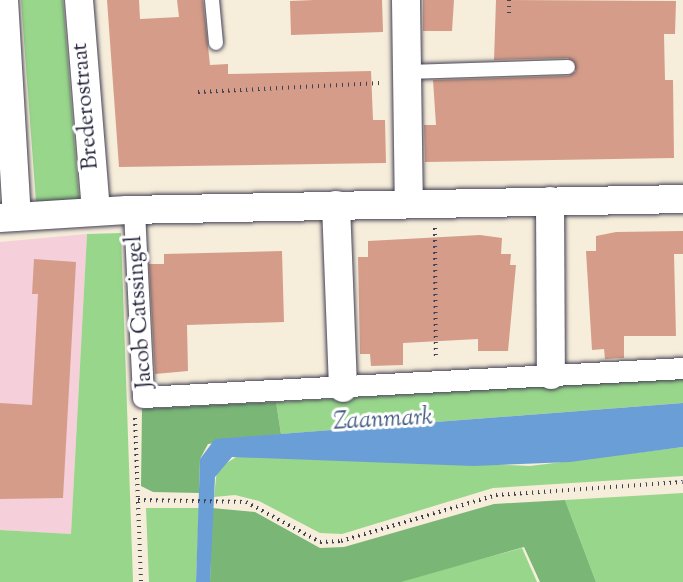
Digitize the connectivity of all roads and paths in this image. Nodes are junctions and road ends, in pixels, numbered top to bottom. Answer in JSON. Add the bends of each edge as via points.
{"nodes":[{"id":1,"x":4,"y":0,"type":"edge"},
{"id":2,"x":79,"y":0,"type":"edge"},
{"id":3,"x":212,"y":0,"type":"edge"},
{"id":4,"x":406,"y":0,"type":"edge"},
{"id":5,"x":509,"y":0,"type":"edge"},
{"id":6,"x":509,"y":14,"type":"dead end"},
{"id":7,"x":216,"y":43,"type":"dead end"},
{"id":8,"x":568,"y":67,"type":"dead end"},
{"id":9,"x":406,"y":77,"type":"junction"},
{"id":10,"x":198,"y":92,"type":"dead end"},
{"id":11,"x":683,"y":199,"type":"edge"},
{"id":12,"x":550,"y":201,"type":"junction"},
{"id":13,"x":422,"y":204,"type":"junction"},
{"id":14,"x":336,"y":206,"type":"junction"},
{"id":15,"x":96,"y":211,"type":"junction"},
{"id":16,"x":134,"y":211,"type":"junction"},
{"id":17,"x":9,"y":218,"type":"edge"},
{"id":18,"x":683,"y":368,"type":"edge"},
{"id":19,"x":551,"y":375,"type":"junction"},
{"id":20,"x":436,"y":383,"type":"junction"},
{"id":21,"x":343,"y":388,"type":"junction"},
{"id":22,"x":683,"y":482,"type":"edge"},
{"id":23,"x":138,"y":500,"type":"dead end"}],
"edges":[{"from":1,"to":17,"type":"street"},
{"from":2,"to":15,"type":"street","name":"Brederostraat"},
{"from":3,"to":7,"type":"lane"},
{"from":4,"to":9,"type":"street"},
{"from":5,"to":6,"type":"path"},
{"from":8,"to":9,"type":"lane"},
{"from":9,"to":10,"type":"path"},
{"from":9,"to":13,"type":"street"},
{"from":11,"to":12,"type":"street","name":"Jacob Catssingel"},
{"from":12,"to":13,"type":"street","name":"Jacob Catssingel"},
{"from":12,"to":19,"type":"street"},
{"from":13,"to":14,"type":"street","name":"Jacob Catssingel"},
{"from":13,"to":20,"type":"path"},
{"from":14,"to":16,"type":"street","name":"Jacob Catssingel"},
{"from":14,"to":21,"type":"street"},
{"from":15,"to":16,"type":"street","name":"Jacob Catssingel"},
{"from":15,"to":17,"type":"street","name":"Jacob Catssingel"},
{"from":16,"to":21,"type":"street","name":"Jacob Catssingel","via":[[143,398]]},
{"from":18,"to":19,"type":"street","name":"Jacob Catssingel"},
{"from":19,"to":20,"type":"street","name":"Jacob Catssingel"},
{"from":20,"to":21,"type":"street","name":"Jacob Catssingel"},
{"from":22,"to":23,"type":"path","via":[[496,495],[341,541],[320,542],[258,507],[234,500]]}]}
